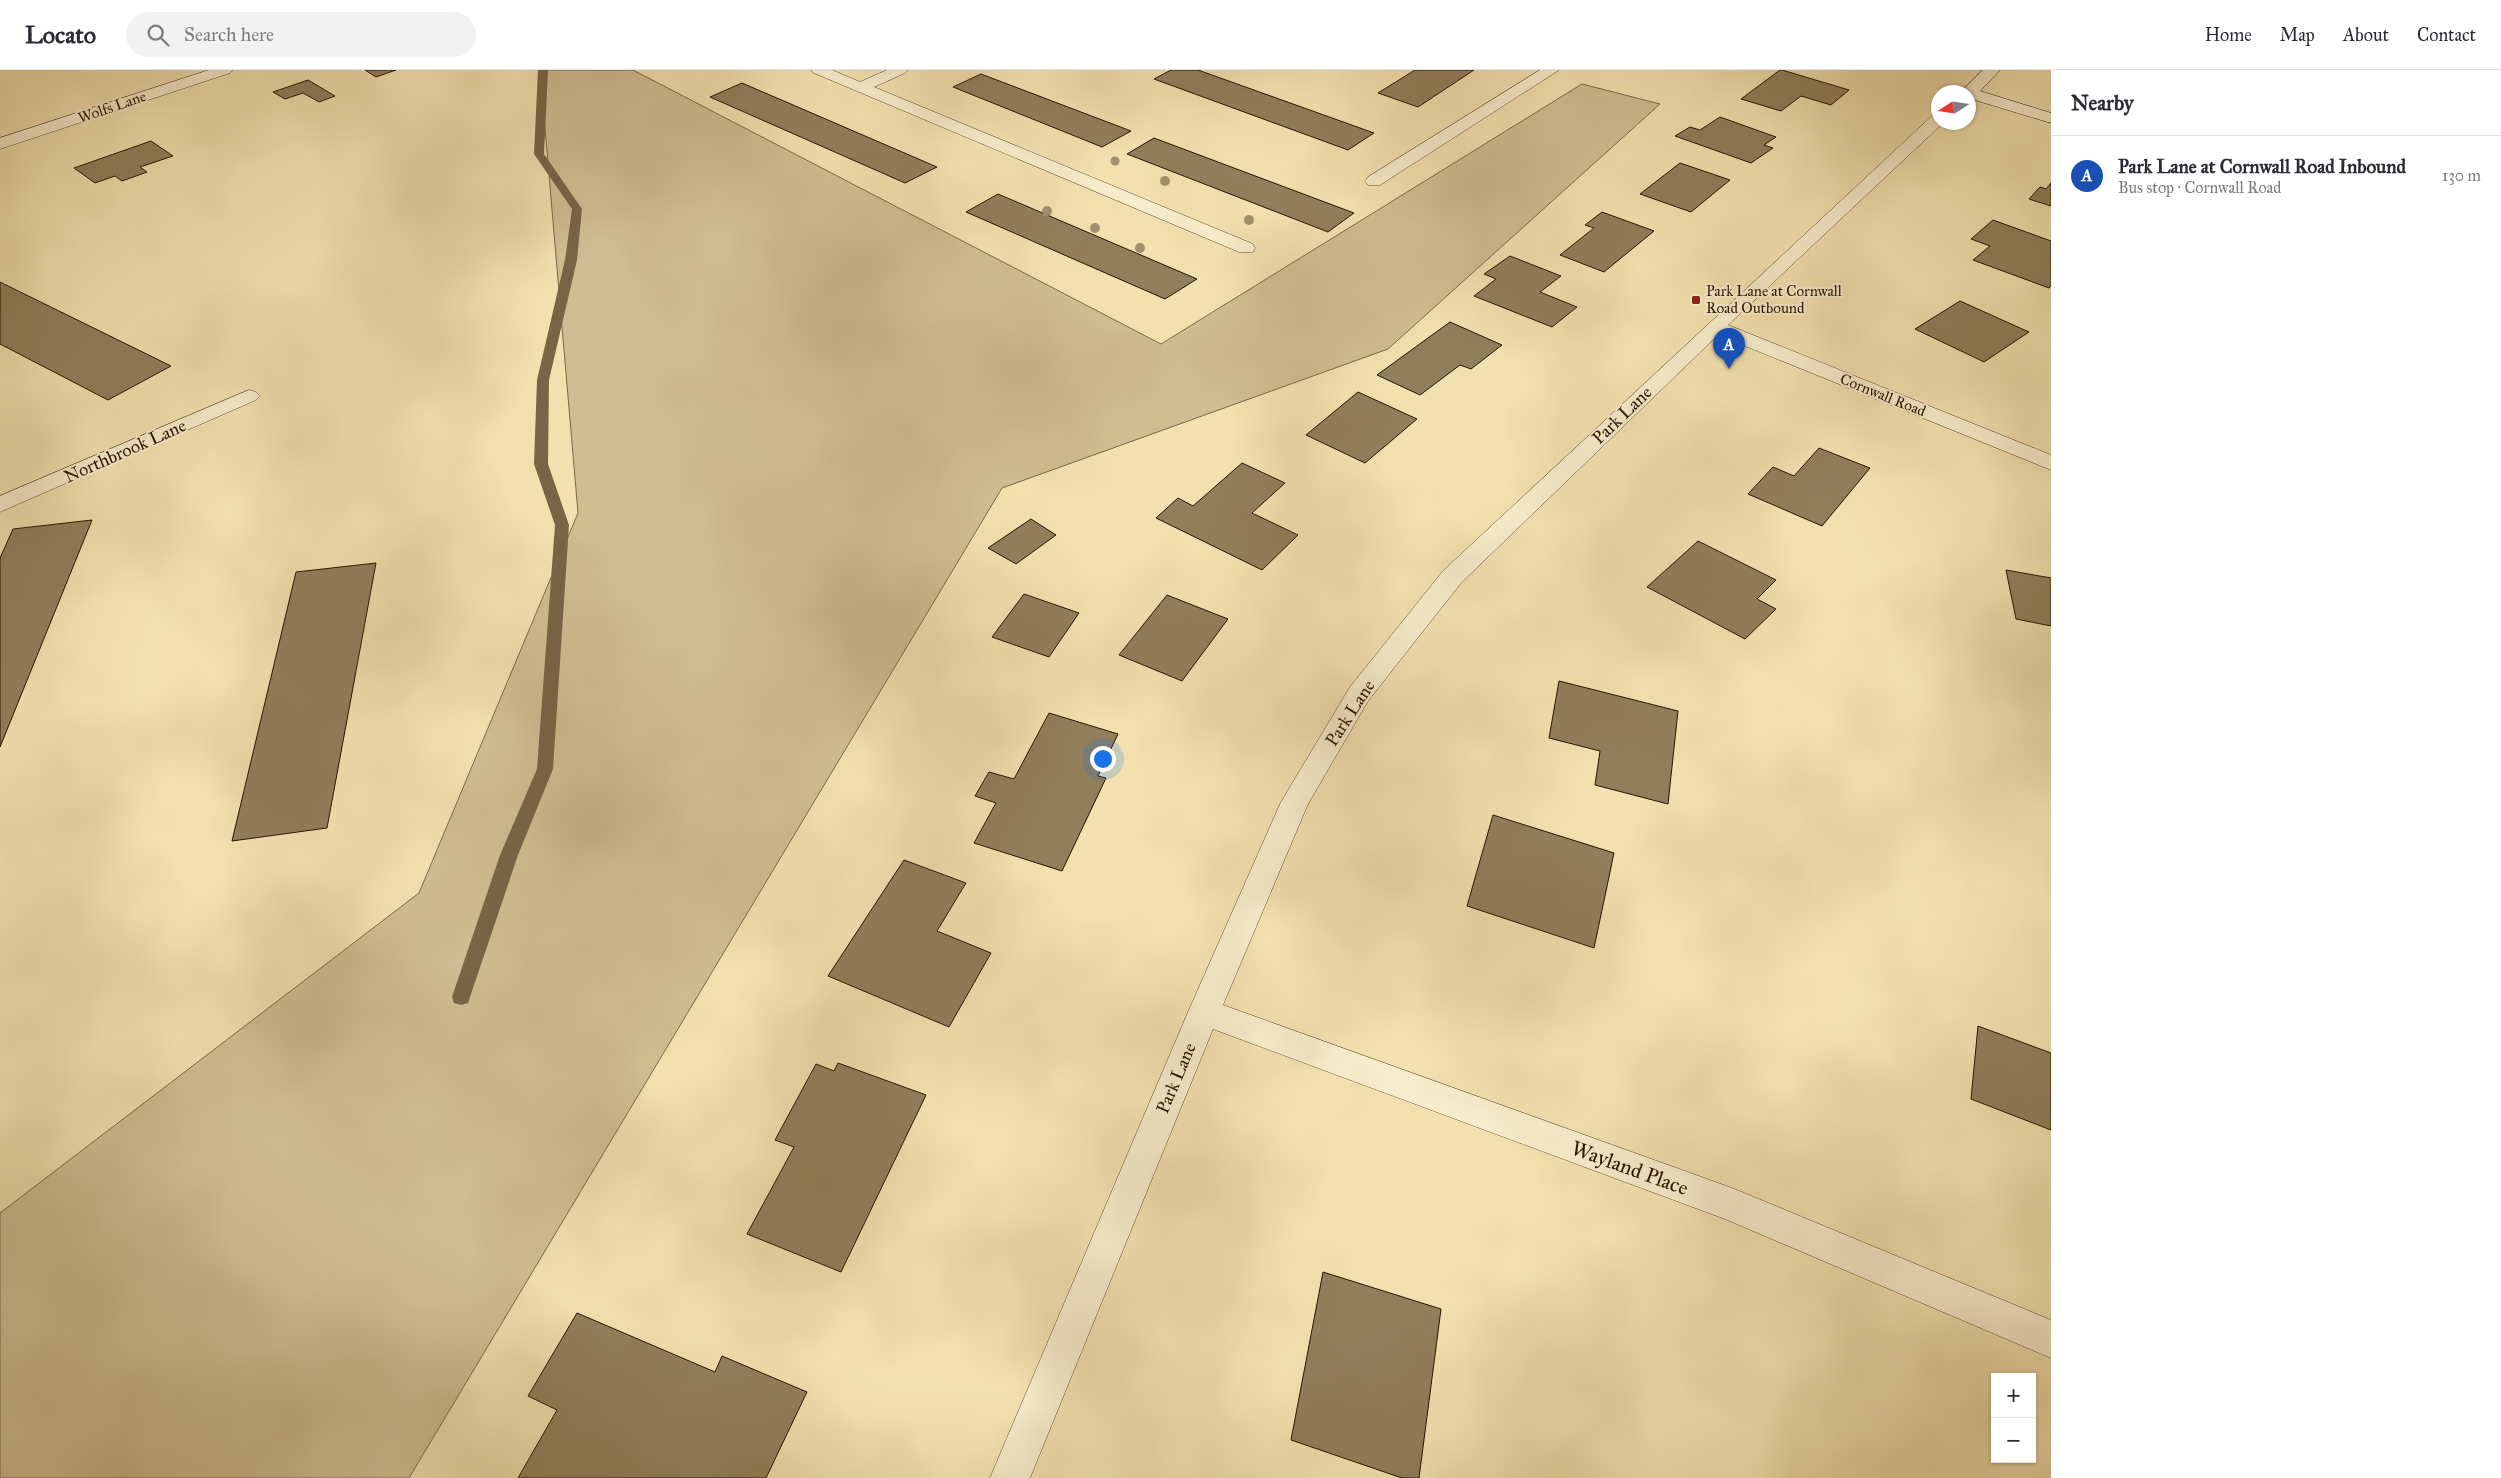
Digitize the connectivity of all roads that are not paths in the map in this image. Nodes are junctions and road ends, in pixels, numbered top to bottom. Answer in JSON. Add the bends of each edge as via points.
{"nodes":[{"id":1,"x":225,"y":70,"type":"edge"},
{"id":2,"x":819,"y":70,"type":"edge"},
{"id":3,"x":900,"y":70,"type":"edge"},
{"id":4,"x":1551,"y":70,"type":"edge"},
{"id":5,"x":1992,"y":70,"type":"edge"},
{"id":6,"x":1976,"y":86,"type":"edge"},
{"id":7,"x":861,"y":87,"type":"junction"},
{"id":8,"x":1976,"y":95,"type":"edge"},
{"id":9,"x":2051,"y":118,"type":"edge"},
{"id":10,"x":1931,"y":126,"type":"edge"},
{"id":11,"x":0,"y":144,"type":"edge"},
{"id":12,"x":1374,"y":181,"type":"dead end"},
{"id":13,"x":1246,"y":248,"type":"dead end"},
{"id":14,"x":1715,"y":327,"type":"junction"},
{"id":15,"x":249,"y":396,"type":"dead end"},
{"id":16,"x":2051,"y":463,"type":"edge"},
{"id":17,"x":0,"y":505,"type":"edge"},
{"id":18,"x":1204,"y":1012,"type":"junction"},
{"id":19,"x":2051,"y":1339,"type":"edge"},
{"id":20,"x":1010,"y":1478,"type":"edge"}],
"edges":[{"from":1,"to":11,"type":"street","name":"Wolfs Lane"},
{"from":2,"to":7,"type":"street"},
{"from":3,"to":7,"type":"street"},
{"from":4,"to":12,"type":"street"},
{"from":5,"to":6,"type":"street"},
{"from":7,"to":13,"type":"street"},
{"from":8,"to":9,"type":"street"},
{"from":10,"to":14,"type":"street","name":"Park Lane"},
{"from":14,"to":16,"type":"street","name":"Cornwall Road"},
{"from":14,"to":18,"type":"street","name":"Park Lane","via":[[1452,577],[1359,694],[1295,802]]},
{"from":15,"to":17,"type":"street","name":"Northbrook Lane"},
{"from":18,"to":19,"type":"street","name":"Wayland Place","via":[[1732,1205]]},
{"from":18,"to":20,"type":"street","name":"Park Lane"}]}
